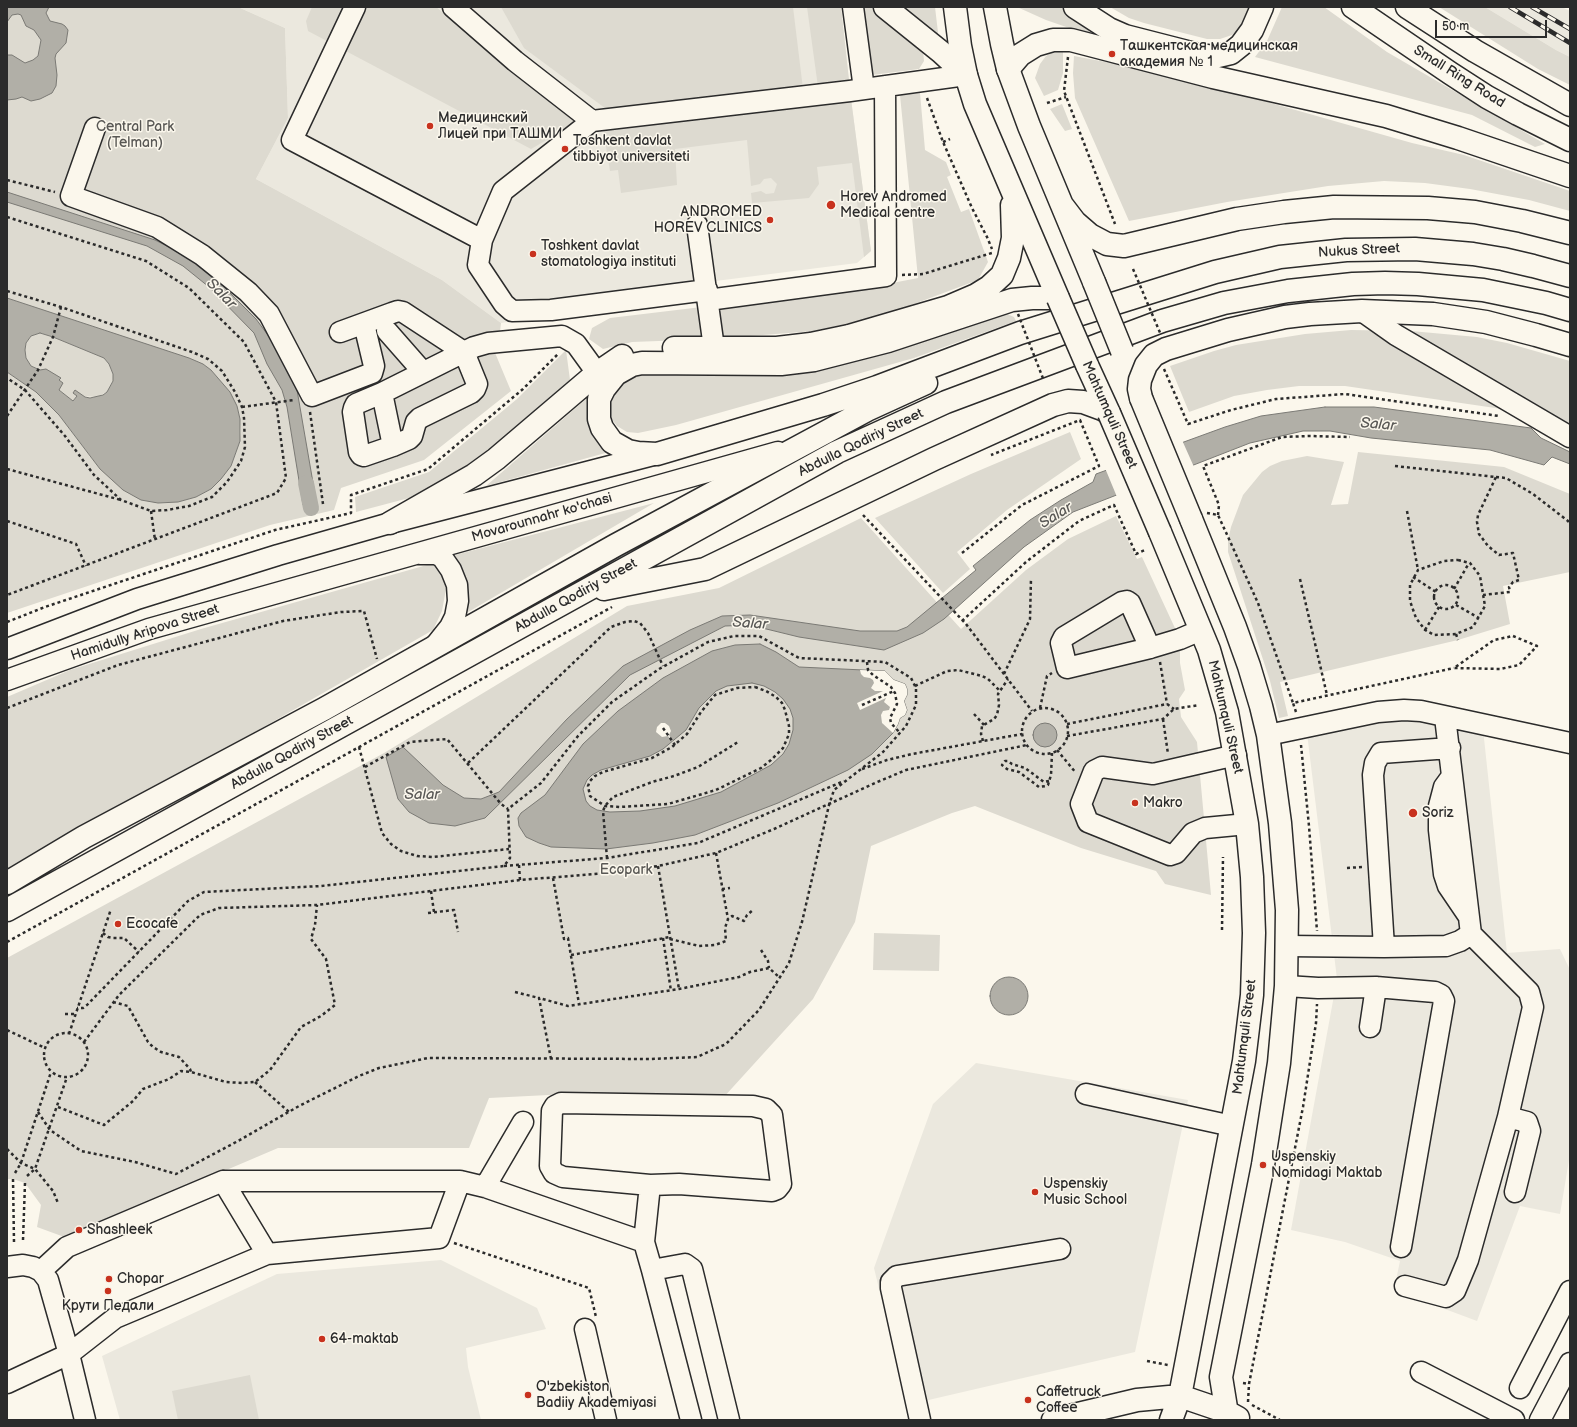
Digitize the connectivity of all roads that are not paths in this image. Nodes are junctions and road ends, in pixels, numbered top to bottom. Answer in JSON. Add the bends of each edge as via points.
{"nodes":[{"id":1,"x":355,"y":7,"type":"edge"},
{"id":2,"x":453,"y":7,"type":"edge"},
{"id":3,"x":853,"y":7,"type":"edge"},
{"id":4,"x":885,"y":7,"type":"edge"},
{"id":5,"x":955,"y":7,"type":"edge"},
{"id":6,"x":995,"y":7,"type":"edge"},
{"id":7,"x":1075,"y":7,"type":"edge"},
{"id":8,"x":1262,"y":7,"type":"edge"},
{"id":9,"x":1353,"y":7,"type":"edge"},
{"id":10,"x":1407,"y":7,"type":"edge"},
{"id":11,"x":1008,"y":69,"type":"junction"},
{"id":12,"x":966,"y":75,"type":"junction"},
{"id":13,"x":885,"y":86,"type":"junction"},
{"id":14,"x":864,"y":89,"type":"junction"},
{"id":15,"x":1570,"y":105,"type":"edge"},
{"id":16,"x":592,"y":121,"type":"junction"},
{"id":17,"x":95,"y":128,"type":"dead end"},
{"id":18,"x":1570,"y":140,"type":"edge"},
{"id":19,"x":1570,"y":176,"type":"edge"},
{"id":20,"x":1009,"y":186,"type":"junction"},
{"id":21,"x":1062,"y":205,"type":"junction"},
{"id":22,"x":698,"y":225,"type":"dead end"},
{"id":23,"x":1570,"y":233,"type":"edge"},
{"id":24,"x":482,"y":240,"type":"junction"},
{"id":25,"x":1570,"y":276,"type":"edge"},
{"id":26,"x":1151,"y":292,"type":"junction"},
{"id":27,"x":708,"y":295,"type":"junction"},
{"id":28,"x":1058,"y":298,"type":"junction"},
{"id":29,"x":551,"y":310,"type":"junction"},
{"id":30,"x":1570,"y":310,"type":"edge"},
{"id":31,"x":1362,"y":311,"type":"junction"},
{"id":32,"x":364,"y":324,"type":"junction"},
{"id":33,"x":387,"y":331,"type":"dead end"},
{"id":34,"x":340,"y":332,"type":"dead end"},
{"id":35,"x":567,"y":339,"type":"junction"},
{"id":36,"x":1570,"y":345,"type":"edge"},
{"id":37,"x":714,"y":348,"type":"junction"},
{"id":38,"x":464,"y":352,"type":"junction"},
{"id":39,"x":423,"y":372,"type":"junction"},
{"id":40,"x":596,"y":373,"type":"junction"},
{"id":41,"x":382,"y":392,"type":"junction"},
{"id":42,"x":1141,"y":398,"type":"junction"},
{"id":43,"x":1109,"y":413,"type":"junction"},
{"id":44,"x":1570,"y":437,"type":"edge"},
{"id":45,"x":393,"y":446,"type":"junction"},
{"id":46,"x":798,"y":446,"type":"junction"},
{"id":47,"x":657,"y":454,"type":"junction"},
{"id":48,"x":390,"y":523,"type":"junction"},
{"id":49,"x":416,"y":554,"type":"junction"},
{"id":50,"x":285,"y":590,"type":"joint"},
{"id":51,"x":564,"y":603,"type":"junction"},
{"id":52,"x":1201,"y":630,"type":"junction"},
{"id":53,"x":1154,"y":646,"type":"junction"},
{"id":54,"x":434,"y":647,"type":"junction"},
{"id":55,"x":7,"y":649,"type":"edge"},
{"id":56,"x":7,"y":680,"type":"edge"},
{"id":57,"x":1445,"y":717,"type":"junction"},
{"id":58,"x":1268,"y":735,"type":"junction"},
{"id":59,"x":1570,"y":743,"type":"edge"},
{"id":60,"x":1450,"y":748,"type":"junction"},
{"id":61,"x":1236,"y":755,"type":"junction"},
{"id":62,"x":1247,"y":824,"type":"junction"},
{"id":63,"x":7,"y":883,"type":"edge"},
{"id":64,"x":7,"y":910,"type":"edge"},
{"id":65,"x":1469,"y":925,"type":"junction"},
{"id":66,"x":1287,"y":946,"type":"junction"},
{"id":67,"x":1384,"y":947,"type":"junction"},
{"id":68,"x":1286,"y":986,"type":"junction"},
{"id":69,"x":1376,"y":987,"type":"junction"},
{"id":70,"x":1370,"y":1027,"type":"dead end"},
{"id":71,"x":1086,"y":1094,"type":"dead end"},
{"id":72,"x":1508,"y":1117,"type":"junction"},
{"id":73,"x":523,"y":1122,"type":"dead end"},
{"id":74,"x":1232,"y":1126,"type":"junction"},
{"id":75,"x":223,"y":1181,"type":"junction"},
{"id":76,"x":460,"y":1181,"type":"junction"},
{"id":77,"x":650,"y":1185,"type":"junction"},
{"id":78,"x":485,"y":1187,"type":"junction"},
{"id":79,"x":1515,"y":1192,"type":"dead end"},
{"id":80,"x":644,"y":1242,"type":"junction"},
{"id":81,"x":1401,"y":1247,"type":"dead end"},
{"id":82,"x":1060,"y":1249,"type":"dead end"},
{"id":83,"x":267,"y":1254,"type":"junction"},
{"id":84,"x":24,"y":1267,"type":"edge"},
{"id":85,"x":652,"y":1270,"type":"junction"},
{"id":86,"x":1405,"y":1286,"type":"dead end"},
{"id":87,"x":1570,"y":1291,"type":"edge"},
{"id":88,"x":591,"y":1324,"type":"road end"},
{"id":89,"x":69,"y":1354,"type":"junction"},
{"id":90,"x":1570,"y":1363,"type":"edge"},
{"id":91,"x":1421,"y":1372,"type":"dead end"},
{"id":92,"x":7,"y":1383,"type":"edge"},
{"id":93,"x":1520,"y":1388,"type":"dead end"},
{"id":94,"x":1180,"y":1396,"type":"junction"},
{"id":95,"x":1236,"y":1414,"type":"edge"},
{"id":96,"x":85,"y":1420,"type":"edge"},
{"id":97,"x":606,"y":1420,"type":"edge"},
{"id":98,"x":691,"y":1420,"type":"edge"},
{"id":99,"x":729,"y":1420,"type":"edge"},
{"id":100,"x":920,"y":1420,"type":"edge"},
{"id":101,"x":1053,"y":1420,"type":"edge"},
{"id":102,"x":1171,"y":1420,"type":"edge"},
{"id":103,"x":1514,"y":1420,"type":"edge"},
{"id":104,"x":1540,"y":1420,"type":"edge"}],
"edges":[{"from":1,"to":24,"type":"street","via":[[292,140]]},
{"from":2,"to":16,"type":"street","via":[[515,61]]},
{"from":3,"to":14,"type":"street"},
{"from":4,"to":12,"type":"main road"},
{"from":5,"to":12,"type":"main road","name":"Mahtumquli Street"},
{"from":6,"to":11,"type":"main road"},
{"from":7,"to":8,"type":"main road","via":[[1098,23],[1121,34],[1214,57],[1231,53],[1241,45],[1252,30]]},
{"from":9,"to":18,"type":"main road","name":"Small Ring Road","via":[[1487,96]]},
{"from":10,"to":15,"type":"main road","via":[[1476,51]]},
{"from":11,"to":19,"type":"main road","via":[[1020,55],[1036,46],[1053,40],[1071,40],[1213,78],[1386,116]]},
{"from":11,"to":21,"type":"main road","via":[[1026,120]]},
{"from":12,"to":13,"type":"street"},
{"from":12,"to":20,"type":"main road","name":"Mahtumquli Street","via":[[984,128]]},
{"from":13,"to":14,"type":"street"},
{"from":13,"to":27,"type":"street","via":[[886,276]]},
{"from":14,"to":16,"type":"street"},
{"from":16,"to":24,"type":"street","via":[[503,191]]},
{"from":17,"to":32,"type":"street","via":[[71,196],[157,228],[202,255],[248,292],[269,314],[312,396],[372,373],[374,366]]},
{"from":20,"to":28,"type":"main road","name":"Mahtumquli Street"},
{"from":20,"to":37,"type":"main road","via":[[1013,223],[1009,258],[1002,275],[983,292],[948,307],[830,341],[794,347]]},
{"from":21,"to":23,"type":"main road","via":[[1075,222],[1090,235],[1107,244],[1124,246],[1237,219],[1334,207],[1428,208],[1475,212]]},
{"from":21,"to":42,"type":"main road","bridge":true},
{"from":22,"to":27,"type":"street"},
{"from":24,"to":29,"type":"street","via":[[478,265],[507,307],[512,311]]},
{"from":25,"to":26,"type":"main road","name":"Nukus Street","via":[[1518,262],[1451,252],[1414,249],[1346,250],[1260,261],[1214,272]]},
{"from":26,"to":46,"type":"main road","name":"Abdulla Qodiriy Street","via":[[937,378],[867,410]]},
{"from":26,"to":47,"type":"main road","via":[[1020,333],[823,405]]},
{"from":27,"to":29,"type":"street"},
{"from":27,"to":37,"type":"street"},
{"from":28,"to":43,"type":"main road","name":"Mahtumquli Street","bridge":true},
{"from":28,"to":47,"type":"main road","via":[[1012,300],[888,341],[814,360],[781,364],[632,365],[616,374],[604,389],[599,399],[599,419],[606,436],[620,447],[638,453]]},
{"from":29,"to":35,"type":"street"},
{"from":30,"to":51,"type":"main road","name":"Abdulla Qodiriy Street","via":[[1484,290],[1385,283],[1320,286],[1224,303],[1161,328],[946,402],[873,435],[837,452]]},
{"from":31,"to":36,"type":"main road","via":[[1459,318],[1511,328]]},
{"from":31,"to":42,"type":"main road","via":[[1285,317],[1228,330],[1166,349],[1154,356],[1146,365],[1140,380]]},
{"from":31,"to":44,"type":"street","via":[[1396,335]]},
{"from":32,"to":34,"type":"street"},
{"from":32,"to":38,"type":"street","via":[[398,311],[403,312]]},
{"from":33,"to":39,"type":"street"},
{"from":35,"to":38,"type":"street","via":[[488,342]]},
{"from":35,"to":40,"type":"street"},
{"from":37,"to":40,"type":"main road","via":[[639,350],[620,357]]},
{"from":38,"to":39,"type":"street"},
{"from":38,"to":45,"type":"street","via":[[476,380],[475,389],[420,418],[416,422],[412,436]]},
{"from":39,"to":41,"type":"street"},
{"from":40,"to":48,"type":"main road","via":[[496,459],[474,475]]},
{"from":41,"to":45,"type":"street"},
{"from":41,"to":45,"type":"street","via":[[356,404],[354,408],[359,452],[364,456]]},
{"from":42,"to":58,"type":"main road","bridge":true,"via":[[1199,516],[1249,666]]},
{"from":43,"to":51,"type":"main road","via":[[1083,402],[1068,401],[1053,405],[705,569],[612,586]]},
{"from":43,"to":52,"type":"main road","name":"Mahtumquli Street","bridge":true},
{"from":46,"to":49,"type":"street","name":"Movarounnahr ko'chasi"},
{"from":46,"to":54,"type":"main road","name":"Abdulla Qodiriy Street"},
{"from":47,"to":48,"type":"street"},
{"from":48,"to":55,"type":"street","via":[[278,554],[137,599]]},
{"from":49,"to":50,"type":"street","name":"Movarounnahr ko'chasi"},
{"from":49,"to":54,"type":"street","via":[[436,554],[442,557],[457,585],[455,617]]},
{"from":50,"to":56,"type":"street","name":"Hamidully Aripova Street","via":[[149,629]]},
{"from":51,"to":64,"type":"main road","name":"Abdulla Qodiriy Street"},
{"from":52,"to":53,"type":"street"},
{"from":52,"to":61,"type":"main road","name":"Mahtumquli Street","via":[[1223,696]]},
{"from":53,"to":53,"type":"street","via":[[1066,668],[1061,643],[1064,637],[1127,601]]},
{"from":54,"to":63,"type":"main road","name":"Abdulla Qodiriy Street","via":[[386,666],[324,709],[84,837]]},
{"from":57,"to":58,"type":"street","via":[[1410,711],[1378,712]]},
{"from":57,"to":59,"type":"street"},
{"from":57,"to":60,"type":"street"},
{"from":58,"to":66,"type":"main road","via":[[1283,857]]},
{"from":60,"to":65,"type":"street"},
{"from":60,"to":67,"type":"street","via":[[1381,753],[1375,762],[1373,775]]},
{"from":61,"to":62,"type":"main road","name":"Mahtumquli Street"},
{"from":61,"to":62,"type":"street","via":[[1149,774],[1102,767],[1094,771],[1081,804],[1088,822],[1170,855],[1176,853],[1193,833],[1205,828]]},
{"from":62,"to":74,"type":"main road","name":"Mahtumquli Street","via":[[1254,905],[1253,974],[1247,1039]]},
{"from":65,"to":67,"type":"street","via":[[1460,941],[1446,946]]},
{"from":65,"to":72,"type":"street","via":[[1529,992],[1534,1007]]},
{"from":66,"to":67,"type":"street"},
{"from":66,"to":68,"type":"main road"},
{"from":68,"to":69,"type":"street"},
{"from":68,"to":95,"type":"main road","via":[[1279,1063],[1263,1165],[1221,1377]]},
{"from":69,"to":70,"type":"street"},
{"from":69,"to":81,"type":"street","via":[[1435,992],[1441,995],[1444,1001]]},
{"from":71,"to":74,"type":"street"},
{"from":72,"to":79,"type":"street","via":[[1527,1122],[1530,1131]]},
{"from":72,"to":86,"type":"street","via":[[1468,1260],[1455,1291],[1446,1296]]},
{"from":73,"to":78,"type":"street"},
{"from":74,"to":94,"type":"main road","name":"Mahtumquli Street"},
{"from":75,"to":76,"type":"street"},
{"from":75,"to":83,"type":"street"},
{"from":75,"to":84,"type":"street"},
{"from":76,"to":78,"type":"street"},
{"from":76,"to":83,"type":"street","via":[[439,1238]]},
{"from":77,"to":77,"type":"street","via":[[563,1177],[554,1173],[550,1166],[552,1111],[555,1106],[561,1103],[753,1106],[766,1109],[772,1115],[781,1184],[777,1189],[772,1191],[679,1184]]},
{"from":77,"to":80,"type":"street"},
{"from":78,"to":80,"type":"street"},
{"from":80,"to":85,"type":"street"},
{"from":82,"to":100,"type":"street","via":[[897,1276],[891,1282]]},
{"from":83,"to":89,"type":"street","via":[[115,1318]]},
{"from":84,"to":89,"type":"street","via":[[50,1285]]},
{"from":85,"to":98,"type":"street"},
{"from":85,"to":99,"type":"street","via":[[685,1264],[692,1269]]},
{"from":87,"to":93,"type":"street"},
{"from":88,"to":97,"type":"street"},
{"from":89,"to":92,"type":"street"},
{"from":89,"to":96,"type":"street"},
{"from":90,"to":104,"type":"street"},
{"from":91,"to":103,"type":"street"},
{"from":94,"to":95,"type":"main road"},
{"from":94,"to":101,"type":"main road","via":[[1137,1400]]},
{"from":94,"to":102,"type":"main road","name":"Mahtumquli Street"}]}
